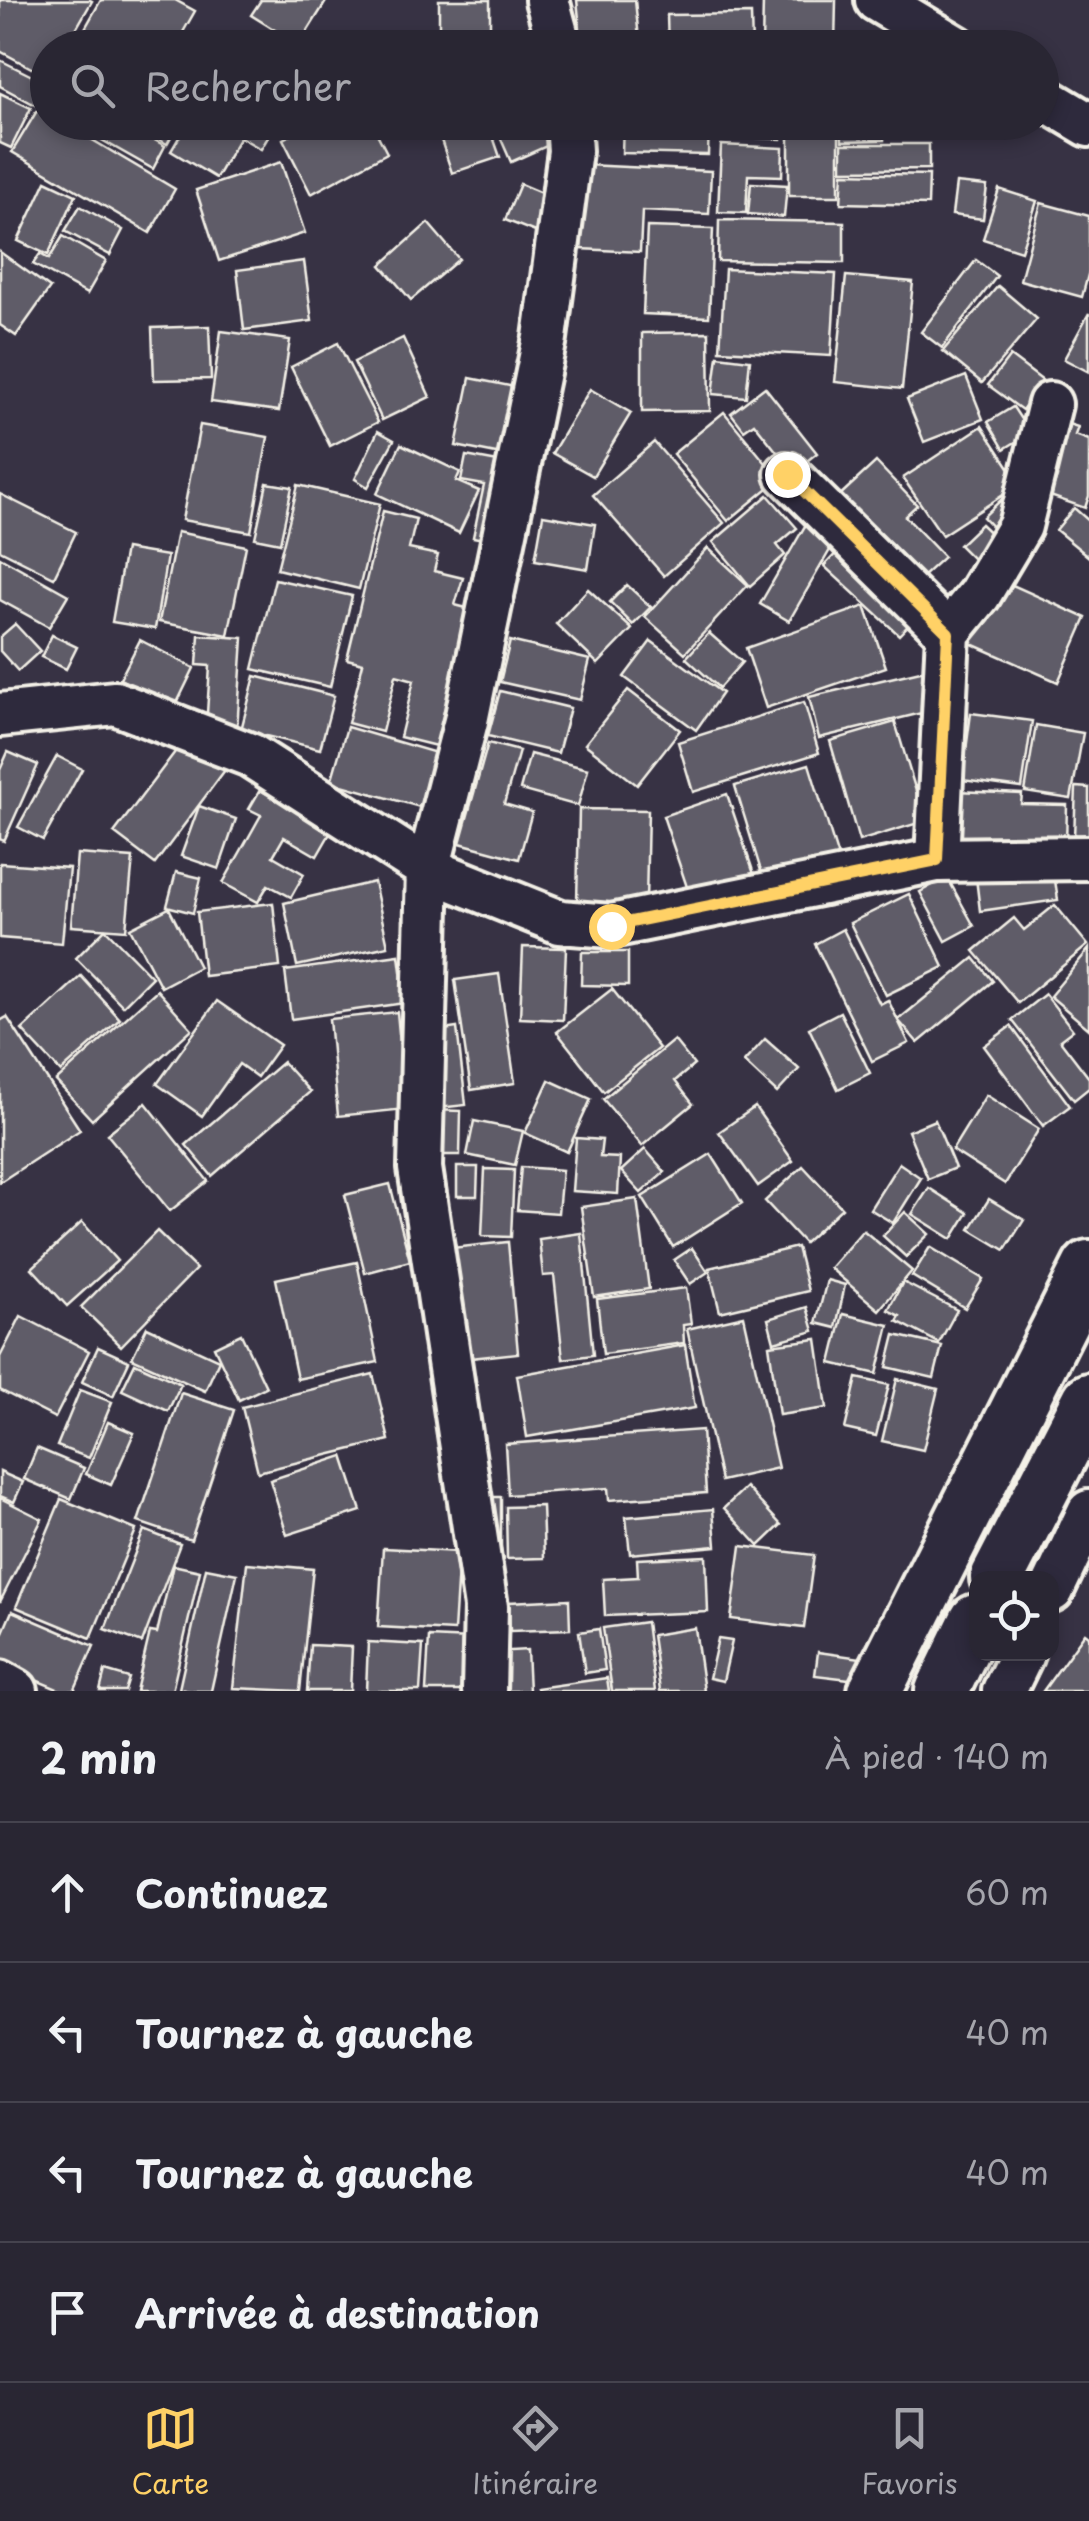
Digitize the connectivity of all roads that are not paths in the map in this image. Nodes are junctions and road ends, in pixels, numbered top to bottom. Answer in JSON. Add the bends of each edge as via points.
{"nodes":[{"id":1,"x":547,"y":0,"type":"edge"},
{"id":2,"x":877,"y":0,"type":"edge"},
{"id":3,"x":555,"y":30,"type":"edge"},
{"id":4,"x":927,"y":30,"type":"edge"},
{"id":5,"x":1059,"y":108,"type":"edge"},
{"id":6,"x":1089,"y":126,"type":"edge"},
{"id":7,"x":569,"y":140,"type":"edge"},
{"id":8,"x":1050,"y":404,"type":"dead end"},
{"id":9,"x":787,"y":474,"type":"dead end"},
{"id":10,"x":948,"y":633,"type":"junction"},
{"id":11,"x":0,"y":715,"type":"edge"},
{"id":12,"x":1089,"y":858,"type":"edge"},
{"id":13,"x":937,"y":860,"type":"junction"},
{"id":14,"x":428,"y":869,"type":"junction"},
{"id":15,"x":1089,"y":1268,"type":"edge"},
{"id":16,"x":1089,"y":1400,"type":"edge"},
{"id":17,"x":1089,"y":1512,"type":"edge"},
{"id":18,"x":1005,"y":1563,"type":"edge"},
{"id":19,"x":1067,"y":1583,"type":"edge"},
{"id":20,"x":969,"y":1635,"type":"edge"},
{"id":21,"x":1019,"y":1661,"type":"edge"},
{"id":22,"x":0,"y":1682,"type":"edge"},
{"id":23,"x":16,"y":1691,"type":"edge"},
{"id":24,"x":484,"y":1691,"type":"edge"},
{"id":25,"x":875,"y":1691,"type":"edge"},
{"id":26,"x":942,"y":1691,"type":"edge"},
{"id":27,"x":1004,"y":1691,"type":"edge"}],
"edges":[{"from":1,"to":3,"type":"street"},
{"from":2,"to":4,"type":"street"},
{"from":5,"to":6,"type":"street"},
{"from":7,"to":14,"type":"street","via":[[544,338],[466,721]]},
{"from":8,"to":10,"type":"street","via":[[1020,526],[980,595]]},
{"from":9,"to":10,"type":"street"},
{"from":10,"to":13,"type":"street"},
{"from":11,"to":14,"type":"street","via":[[115,703],[250,756]]},
{"from":12,"to":13,"type":"street"},
{"from":13,"to":14,"type":"street","via":[[611,926],[560,922]]},
{"from":14,"to":24,"type":"street","via":[[420,1168],[486,1606]]},
{"from":15,"to":25,"type":"main road"},
{"from":16,"to":18,"type":"main road"},
{"from":17,"to":19,"type":"street"},
{"from":18,"to":19,"type":"street"},
{"from":20,"to":26,"type":"main road"},
{"from":21,"to":27,"type":"street"},
{"from":22,"to":23,"type":"street"}]}
